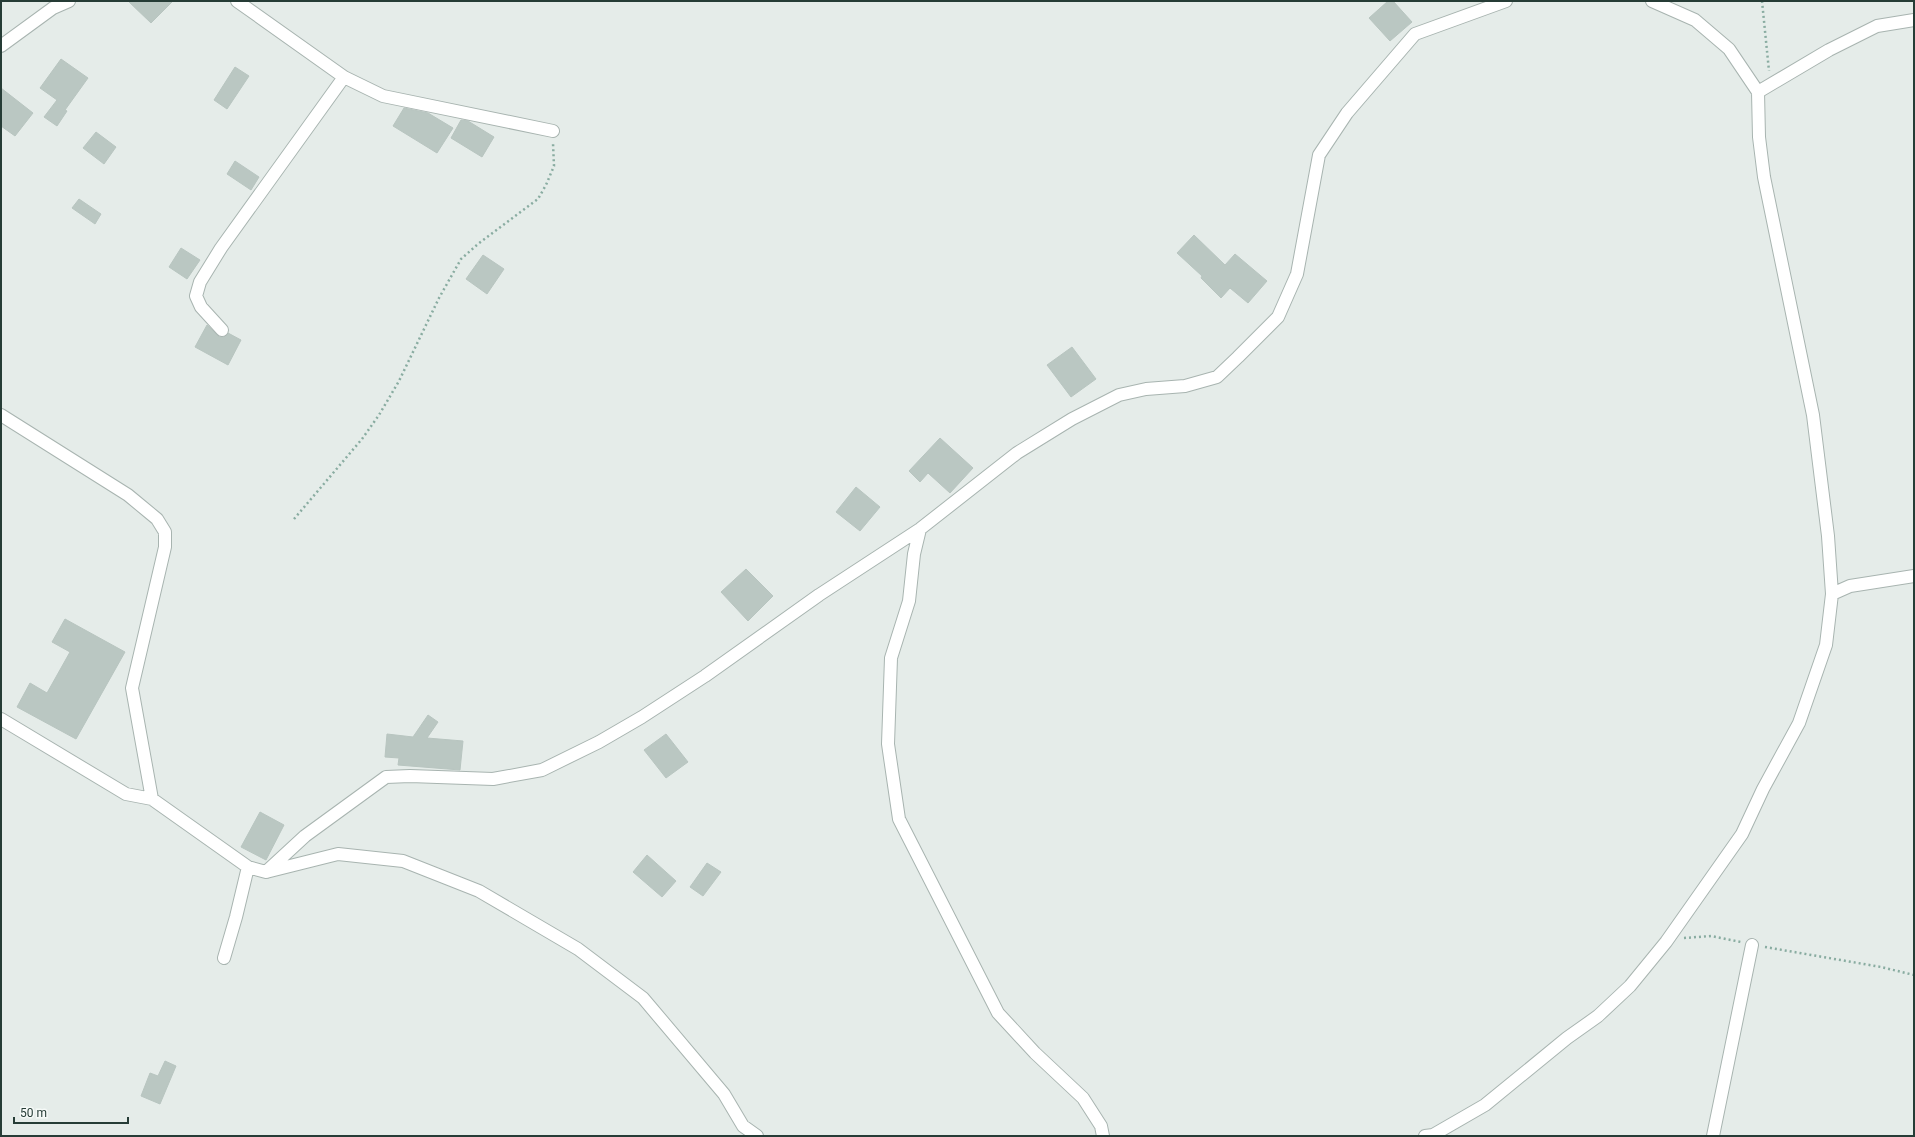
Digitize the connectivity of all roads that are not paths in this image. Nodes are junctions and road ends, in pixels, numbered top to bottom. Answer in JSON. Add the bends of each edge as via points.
{"nodes":[{"id":1,"x":69,"y":1,"type":"edge"},
{"id":2,"x":237,"y":1,"type":"edge"},
{"id":3,"x":1506,"y":1,"type":"edge"},
{"id":4,"x":1652,"y":1,"type":"edge"},
{"id":5,"x":1914,"y":20,"type":"edge"},
{"id":6,"x":1,"y":46,"type":"edge"},
{"id":7,"x":344,"y":77,"type":"junction"},
{"id":8,"x":1758,"y":92,"type":"junction"},
{"id":9,"x":553,"y":131,"type":"road end"},
{"id":10,"x":222,"y":330,"type":"dead end"},
{"id":11,"x":1,"y":415,"type":"edge"},
{"id":12,"x":920,"y":529,"type":"junction"},
{"id":13,"x":1914,"y":576,"type":"edge"},
{"id":14,"x":1832,"y":594,"type":"junction"},
{"id":15,"x":1,"y":718,"type":"edge"},
{"id":16,"x":152,"y":799,"type":"junction"},
{"id":17,"x":248,"y":867,"type":"junction"},
{"id":18,"x":266,"y":872,"type":"junction"},
{"id":19,"x":1752,"y":945,"type":"road end"},
{"id":20,"x":224,"y":958,"type":"dead end"},
{"id":21,"x":741,"y":1131,"type":"edge"},
{"id":22,"x":757,"y":1136,"type":"edge"},
{"id":23,"x":1103,"y":1136,"type":"edge"},
{"id":24,"x":1425,"y":1136,"type":"edge"},
{"id":25,"x":1713,"y":1136,"type":"edge"}],
"edges":[{"from":1,"to":6,"type":"street","via":[[53,8]]},
{"from":2,"to":7,"type":"street"},
{"from":3,"to":12,"type":"street","via":[[1415,34],[1347,113],[1320,155],[1297,274],[1278,317],[1216,377],[1185,386],[1146,389],[1118,395],[1016,453]]},
{"from":4,"to":8,"type":"street","via":[[1695,20],[1729,49]]},
{"from":5,"to":8,"type":"street","via":[[1877,26],[1829,50]]},
{"from":7,"to":9,"type":"street","via":[[383,96]]},
{"from":7,"to":10,"type":"street","via":[[221,248],[200,282],[196,296],[201,307]]},
{"from":8,"to":14,"type":"street","via":[[1759,137],[1764,177],[1813,414],[1828,536]]},
{"from":11,"to":16,"type":"street","via":[[128,495],[157,519],[165,532],[164,547],[132,688]]},
{"from":12,"to":18,"type":"street","via":[[819,594],[654,709],[599,742],[542,770],[493,779],[386,777],[305,836]]},
{"from":12,"to":23,"type":"street","via":[[914,554],[909,601],[891,658],[888,744],[899,819],[998,1013],[1035,1053],[1083,1098],[1101,1126]]},
{"from":13,"to":14,"type":"street","via":[[1850,586]]},
{"from":14,"to":24,"type":"street","via":[[1826,645],[1799,723],[1742,834],[1666,942],[1630,986],[1598,1016],[1485,1105],[1433,1135]]},
{"from":15,"to":16,"type":"street","via":[[126,794]]},
{"from":16,"to":17,"type":"street"},
{"from":17,"to":18,"type":"street"},
{"from":17,"to":20,"type":"street"},
{"from":18,"to":21,"type":"street","via":[[338,854],[403,861],[479,890],[578,949],[643,998],[724,1094]]},
{"from":19,"to":25,"type":"street"},
{"from":21,"to":22,"type":"street"}]}
